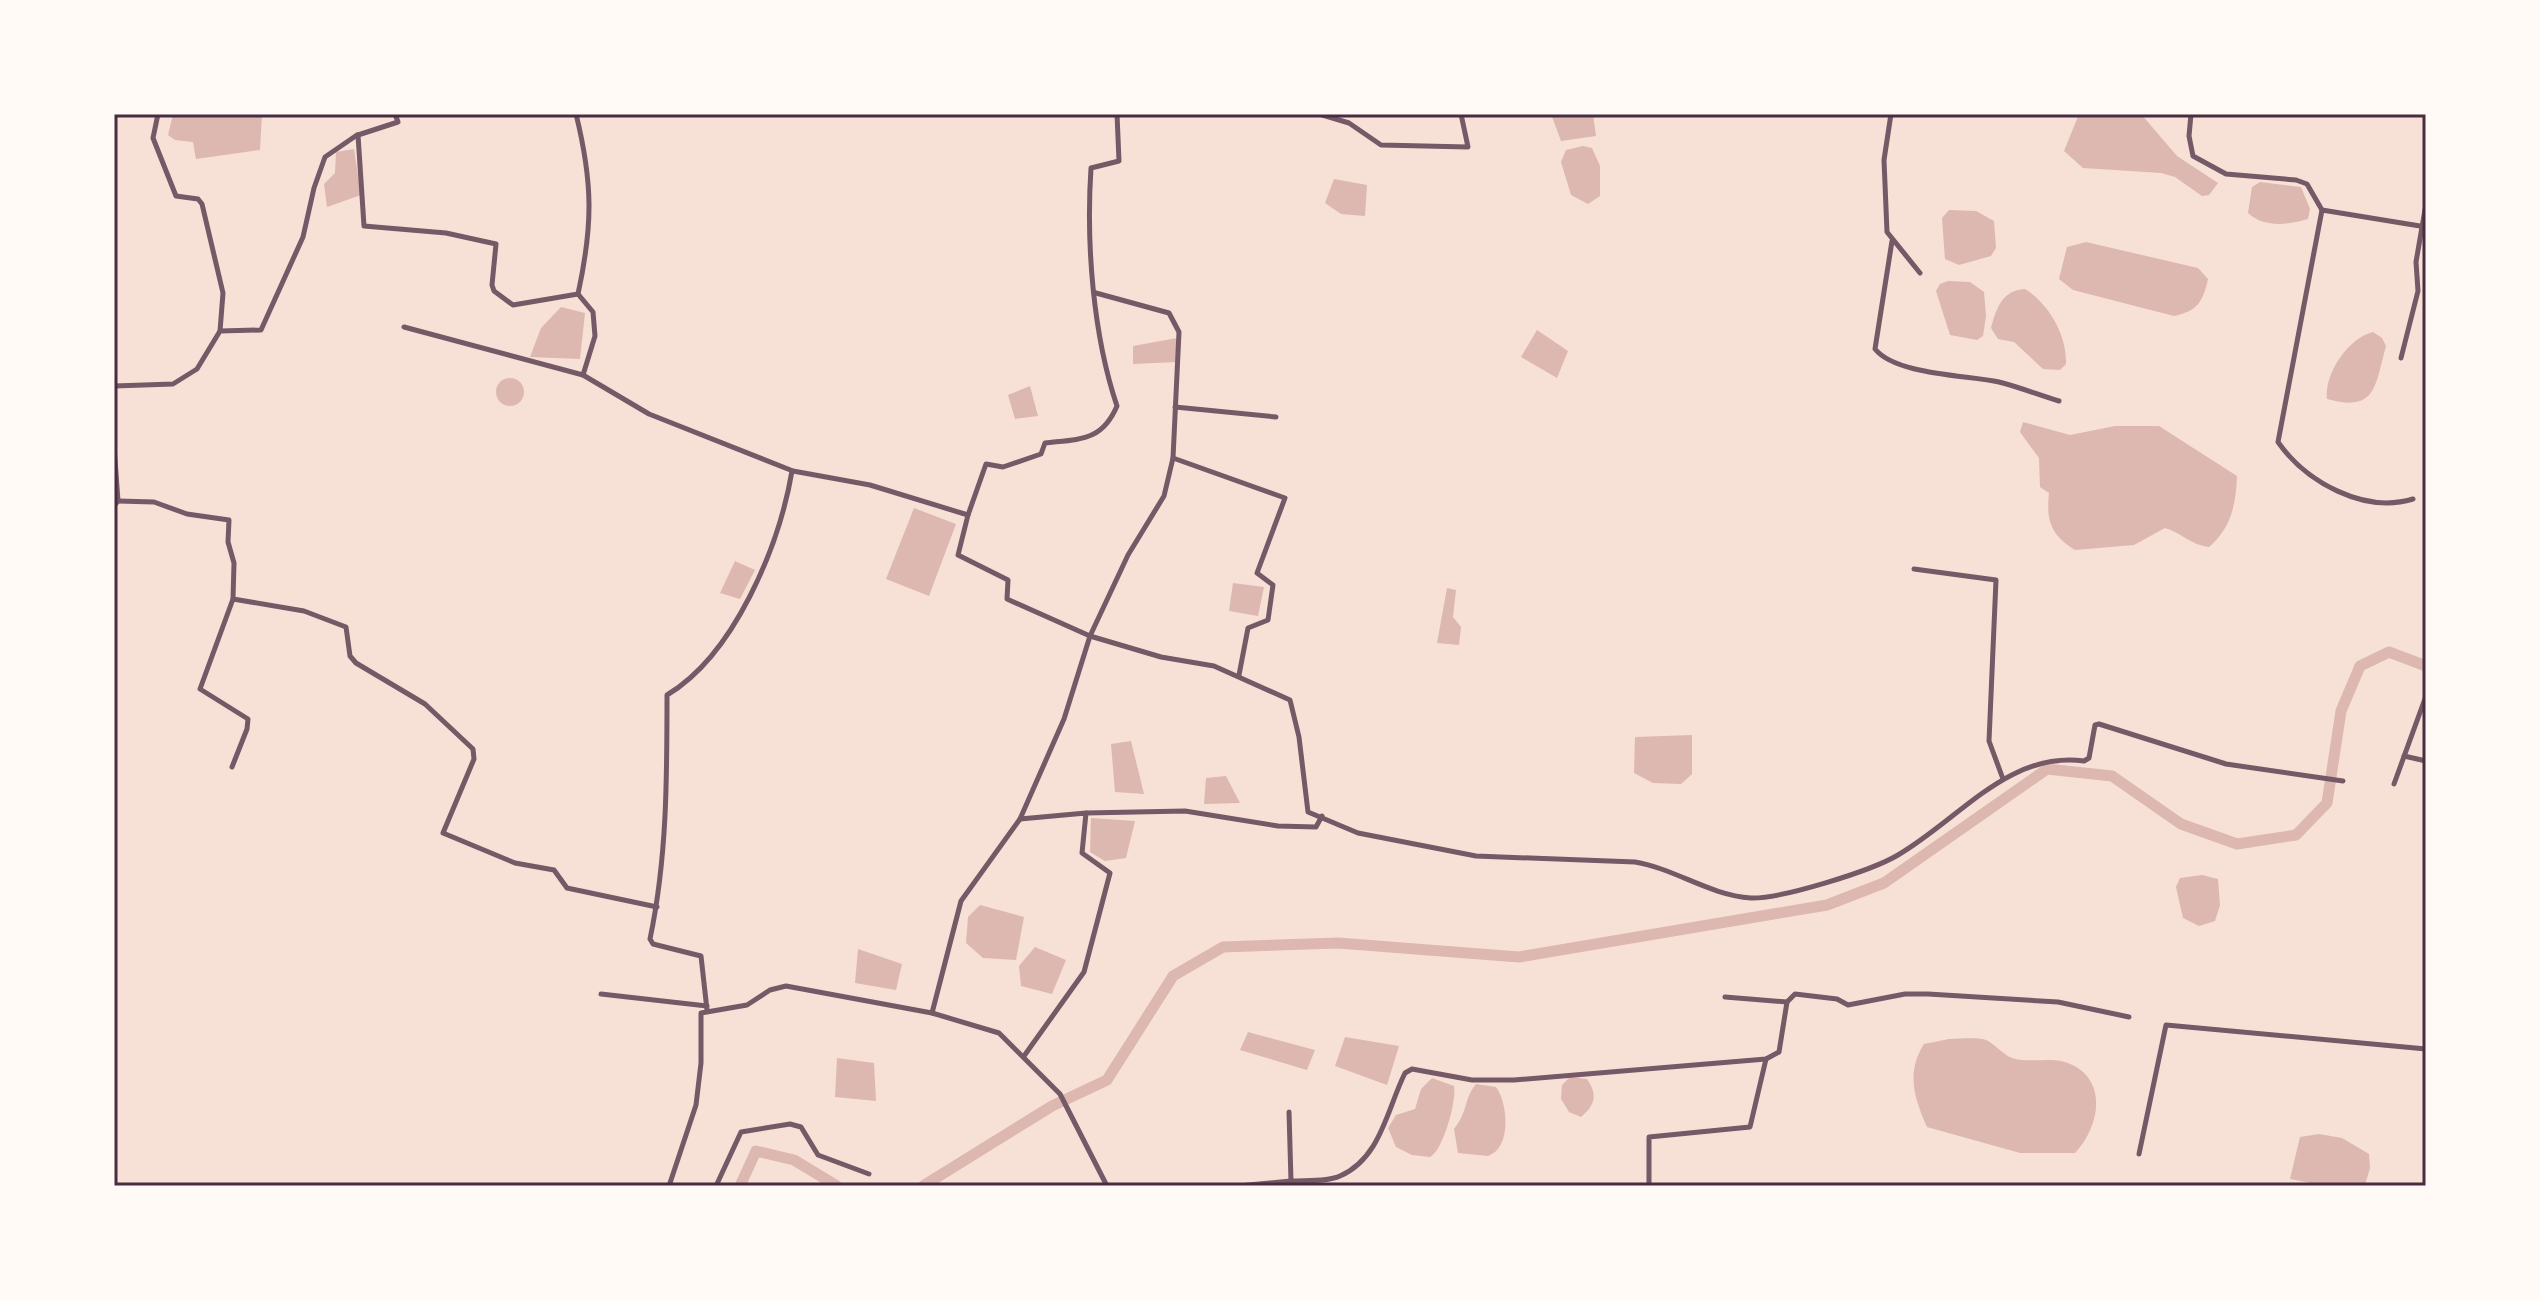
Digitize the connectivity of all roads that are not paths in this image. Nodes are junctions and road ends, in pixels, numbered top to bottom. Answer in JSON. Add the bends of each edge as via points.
{"nodes":[{"id":1,"x":158,"y":114,"type":"edge"},
{"id":2,"x":395,"y":114,"type":"edge"},
{"id":3,"x":576,"y":114,"type":"edge"},
{"id":4,"x":1117,"y":114,"type":"edge"},
{"id":5,"x":1319,"y":114,"type":"edge"},
{"id":6,"x":1461,"y":114,"type":"edge"},
{"id":7,"x":1891,"y":114,"type":"edge"},
{"id":8,"x":2191,"y":114,"type":"edge"},
{"id":9,"x":358,"y":135,"type":"junction"},
{"id":10,"x":2426,"y":204,"type":"edge"},
{"id":11,"x":2322,"y":210,"type":"junction"},
{"id":12,"x":2420,"y":226,"type":"junction"},
{"id":13,"x":1892,"y":241,"type":"junction"},
{"id":14,"x":1920,"y":273,"type":"dead end"},
{"id":15,"x":1096,"y":293,"type":"junction"},
{"id":16,"x":578,"y":294,"type":"junction"},
{"id":17,"x":404,"y":327,"type":"dead end"},
{"id":18,"x":220,"y":331,"type":"junction"},
{"id":19,"x":2401,"y":358,"type":"dead end"},
{"id":20,"x":583,"y":375,"type":"junction"},
{"id":21,"x":114,"y":386,"type":"edge"},
{"id":22,"x":2059,"y":401,"type":"dead end"},
{"id":23,"x":1175,"y":407,"type":"junction"},
{"id":24,"x":1276,"y":417,"type":"dead end"},
{"id":25,"x":114,"y":446,"type":"edge"},
{"id":26,"x":1173,"y":458,"type":"junction"},
{"id":27,"x":793,"y":471,"type":"junction"},
{"id":28,"x":2413,"y":499,"type":"dead end"},
{"id":29,"x":116,"y":504,"type":"edge"},
{"id":30,"x":968,"y":515,"type":"junction"},
{"id":31,"x":1914,"y":569,"type":"dead end"},
{"id":32,"x":233,"y":599,"type":"junction"},
{"id":33,"x":1090,"y":636,"type":"junction"},
{"id":34,"x":1239,"y":675,"type":"junction"},
{"id":35,"x":2426,"y":696,"type":"edge"},
{"id":36,"x":2404,"y":756,"type":"junction"},
{"id":37,"x":2426,"y":761,"type":"edge"},
{"id":38,"x":232,"y":767,"type":"dead end"},
{"id":39,"x":2003,"y":779,"type":"junction"},
{"id":40,"x":2340,"y":780,"type":"dead end"},
{"id":41,"x":2394,"y":784,"type":"dead end"},
{"id":42,"x":1086,"y":813,"type":"junction"},
{"id":43,"x":1322,"y":816,"type":"junction"},
{"id":44,"x":1020,"y":819,"type":"junction"},
{"id":45,"x":657,"y":907,"type":"junction"},
{"id":46,"x":601,"y":994,"type":"dead end"},
{"id":47,"x":1725,"y":997,"type":"dead end"},
{"id":48,"x":1787,"y":1002,"type":"junction"},
{"id":49,"x":707,"y":1008,"type":"junction"},
{"id":50,"x":932,"y":1013,"type":"junction"},
{"id":51,"x":2129,"y":1017,"type":"dead end"},
{"id":52,"x":2426,"y":1049,"type":"edge"},
{"id":53,"x":1024,"y":1056,"type":"junction"},
{"id":54,"x":1766,"y":1059,"type":"junction"},
{"id":55,"x":1289,"y":1112,"type":"dead end"},
{"id":56,"x":2139,"y":1154,"type":"dead end"},
{"id":57,"x":869,"y":1174,"type":"dead end"},
{"id":58,"x":1291,"y":1181,"type":"junction"},
{"id":59,"x":669,"y":1186,"type":"edge"},
{"id":60,"x":716,"y":1186,"type":"edge"},
{"id":61,"x":1107,"y":1186,"type":"edge"},
{"id":62,"x":1239,"y":1186,"type":"edge"},
{"id":63,"x":1649,"y":1186,"type":"edge"}],
"edges":[{"from":1,"to":18,"type":"street","via":[[153,138],[176,196],[202,204],[223,293]]},
{"from":2,"to":9,"type":"street","via":[[398,122]]},
{"from":3,"to":16,"type":"street","via":[[590,184],[591,236]]},
{"from":4,"to":15,"type":"street","via":[[1119,161],[1091,168],[1088,213]]},
{"from":5,"to":6,"type":"street","via":[[1349,123],[1381,145],[1468,147]]},
{"from":7,"to":13,"type":"street","via":[[1884,160],[1887,232]]},
{"from":8,"to":11,"type":"street","via":[[2193,156],[2226,174],[2307,184]]},
{"from":9,"to":16,"type":"street","via":[[364,226],[446,233],[496,244],[492,285],[513,305]]},
{"from":9,"to":18,"type":"street","via":[[325,157],[303,237],[261,330]]},
{"from":10,"to":12,"type":"street"},
{"from":11,"to":12,"type":"street"},
{"from":11,"to":28,"type":"street","via":[[2278,442],[2293,464],[2350,498],[2397,504]]},
{"from":12,"to":19,"type":"street","via":[[2418,291]]},
{"from":13,"to":14,"type":"street"},
{"from":13,"to":22,"type":"street","via":[[1875,349],[1881,356],[1906,367],[2002,383]]},
{"from":15,"to":23,"type":"street","via":[[1169,313],[1179,332]]},
{"from":15,"to":30,"type":"street","via":[[1117,406],[1108,427],[1045,443],[1041,454],[1003,467],[986,464]]},
{"from":16,"to":20,"type":"street","via":[[593,312],[595,336]]},
{"from":17,"to":20,"type":"street"},
{"from":18,"to":21,"type":"street","via":[[197,369],[173,384]]},
{"from":20,"to":27,"type":"street","via":[[649,414]]},
{"from":23,"to":24,"type":"street"},
{"from":23,"to":26,"type":"street"},
{"from":25,"to":29,"type":"street"},
{"from":26,"to":33,"type":"street","via":[[1164,496],[1128,555]]},
{"from":26,"to":34,"type":"street","via":[[1285,498],[1257,573],[1273,585],[1268,620],[1248,628]]},
{"from":27,"to":30,"type":"street","via":[[870,485]]},
{"from":27,"to":45,"type":"street","via":[[788,499],[751,592],[708,661],[692,680],[667,695],[667,829]]},
{"from":29,"to":32,"type":"street","via":[[154,502],[229,520]]},
{"from":30,"to":33,"type":"street","via":[[958,555],[1008,580],[1007,599]]},
{"from":31,"to":39,"type":"street","via":[[1996,580],[1989,741]]},
{"from":32,"to":38,"type":"street","via":[[200,689],[249,723]]},
{"from":32,"to":45,"type":"street","via":[[304,611],[346,627],[356,663],[425,704],[473,749],[474,759],[443,833],[515,863],[554,870],[567,888]]},
{"from":33,"to":34,"type":"street"},
{"from":33,"to":44,"type":"street","via":[[1064,719]]},
{"from":34,"to":43,"type":"street","via":[[1290,700],[1308,812]]},
{"from":35,"to":36,"type":"street"},
{"from":36,"to":37,"type":"street"},
{"from":36,"to":41,"type":"street"},
{"from":39,"to":40,"type":"street","via":[[2041,761],[2084,761],[2099,724],[2226,764]]},
{"from":39,"to":43,"type":"street","via":[[1896,856],[1809,887],[1753,898],[1706,889],[1660,866],[1476,856],[1358,833]]},
{"from":42,"to":43,"type":"street","via":[[1185,811],[1264,825],[1316,827]]},
{"from":42,"to":44,"type":"street"},
{"from":42,"to":53,"type":"street","via":[[1082,853],[1110,873],[1084,972]]},
{"from":44,"to":50,"type":"street","via":[[961,901]]},
{"from":45,"to":49,"type":"street","via":[[650,939],[701,956]]},
{"from":46,"to":49,"type":"street"},
{"from":47,"to":48,"type":"street"},
{"from":48,"to":51,"type":"street","via":[[1795,994],[1848,1005],[1928,994],[2058,1002]]},
{"from":48,"to":54,"type":"street","via":[[1779,1052]]},
{"from":49,"to":50,"type":"street","via":[[747,1005],[786,986]]},
{"from":49,"to":59,"type":"street","via":[[699,1016],[696,1105]]},
{"from":50,"to":53,"type":"street","via":[[999,1033]]},
{"from":52,"to":56,"type":"street","via":[[2166,1025]]},
{"from":53,"to":61,"type":"street","via":[[1060,1094]]},
{"from":54,"to":58,"type":"street","via":[[1514,1080],[1472,1080],[1412,1069],[1405,1073],[1384,1129],[1364,1160],[1339,1177]]},
{"from":54,"to":63,"type":"street","via":[[1750,1127],[1649,1137]]},
{"from":55,"to":58,"type":"street"},
{"from":57,"to":60,"type":"street","via":[[818,1155],[801,1127],[790,1124],[741,1132]]},
{"from":58,"to":62,"type":"street"}]}
